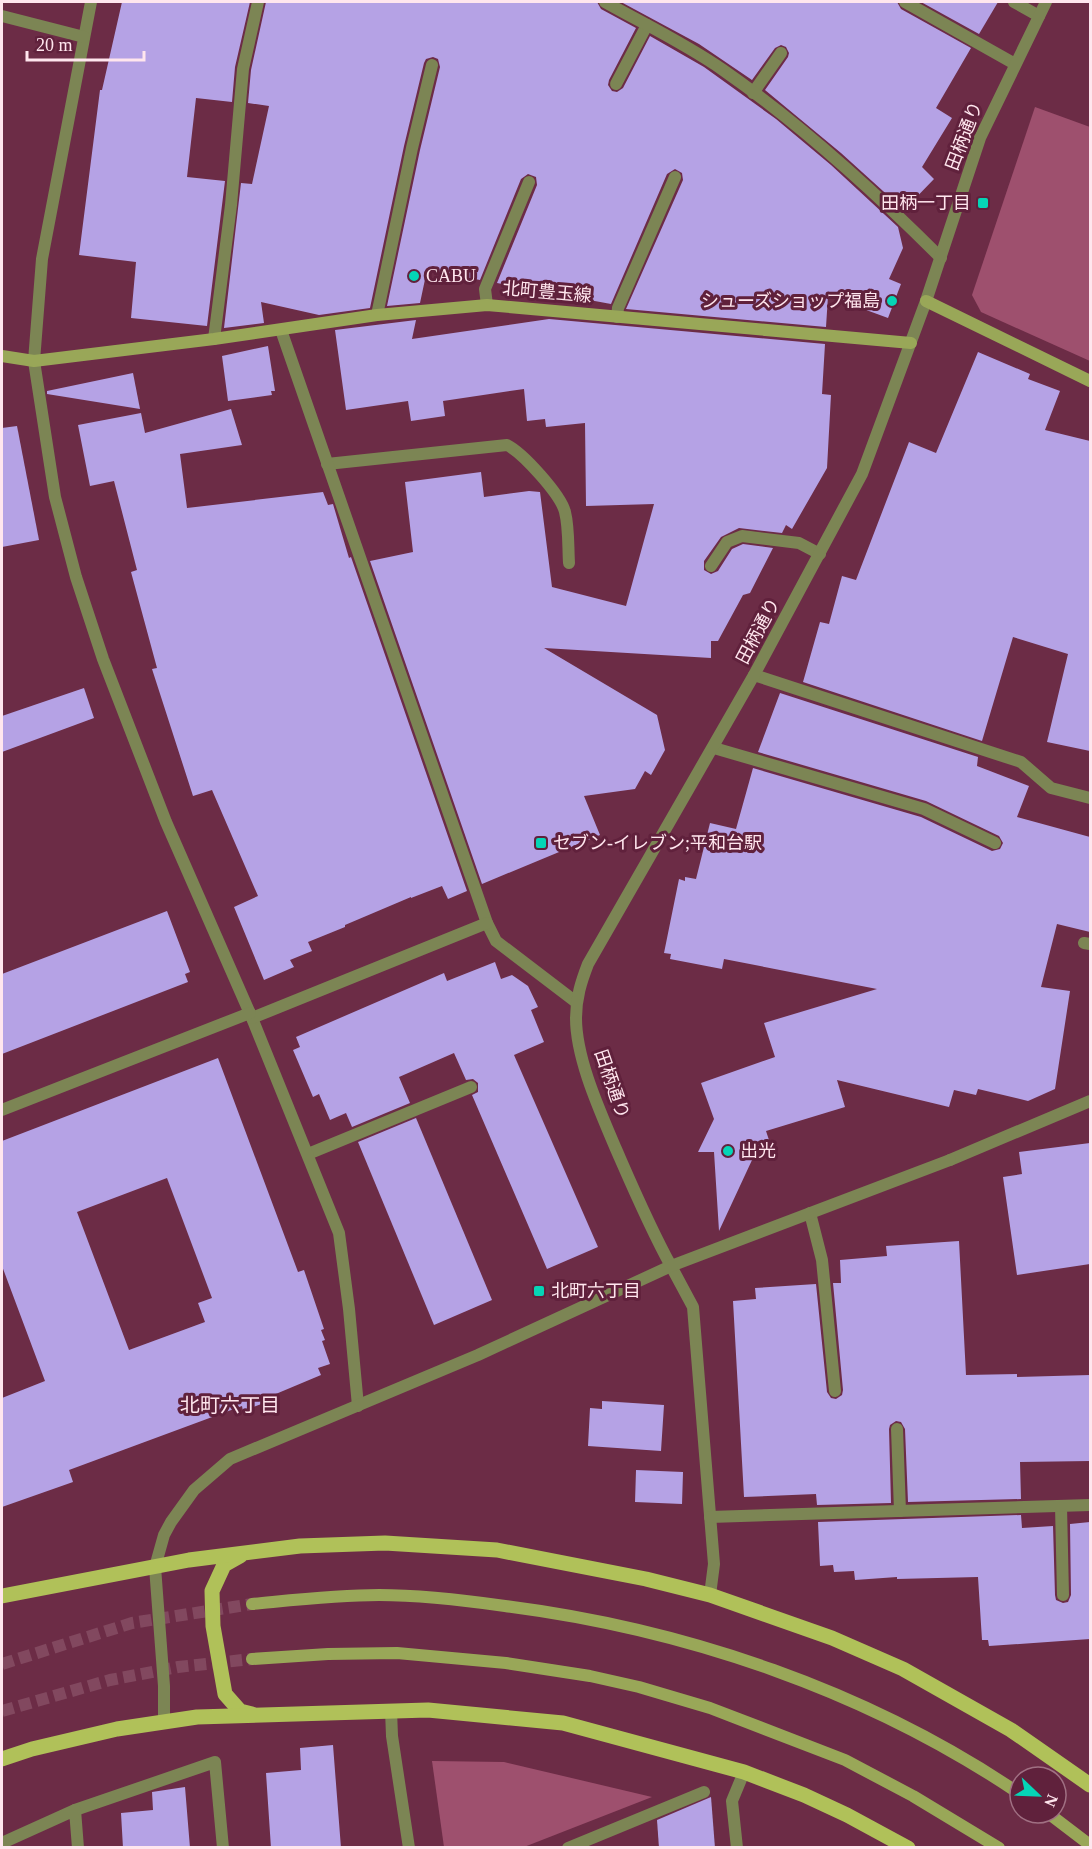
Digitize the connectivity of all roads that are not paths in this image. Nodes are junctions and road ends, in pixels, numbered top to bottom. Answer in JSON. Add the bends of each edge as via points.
{"nodes":[{"id":1,"x":91,"y":2,"type":"edge"},
{"id":2,"x":258,"y":2,"type":"edge"},
{"id":3,"x":604,"y":2,"type":"edge"},
{"id":4,"x":904,"y":2,"type":"edge"},
{"id":5,"x":1014,"y":2,"type":"edge"},
{"id":6,"x":1046,"y":2,"type":"edge"},
{"id":7,"x":2,"y":16,"type":"edge"},
{"id":8,"x":1039,"y":16,"type":"junction"},
{"id":9,"x":647,"y":25,"type":"junction"},
{"id":10,"x":84,"y":38,"type":"junction"},
{"id":11,"x":781,"y":53,"type":"dead end"},
{"id":12,"x":1015,"y":64,"type":"junction"},
{"id":13,"x":432,"y":65,"type":"dead end"},
{"id":14,"x":616,"y":84,"type":"dead end"},
{"id":15,"x":753,"y":93,"type":"junction"},
{"id":16,"x":675,"y":177,"type":"dead end"},
{"id":17,"x":529,"y":182,"type":"dead end"},
{"id":18,"x":941,"y":258,"type":"junction"},
{"id":19,"x":926,"y":301,"type":"junction"},
{"id":20,"x":487,"y":305,"type":"junction"},
{"id":21,"x":377,"y":315,"type":"junction"},
{"id":22,"x":617,"y":317,"type":"junction"},
{"id":23,"x":281,"y":330,"type":"junction"},
{"id":24,"x":214,"y":339,"type":"junction"},
{"id":25,"x":911,"y":343,"type":"junction"},
{"id":26,"x":2,"y":356,"type":"edge"},
{"id":27,"x":34,"y":361,"type":"junction"},
{"id":28,"x":1090,"y":381,"type":"edge"},
{"id":29,"x":327,"y":464,"type":"junction"},
{"id":30,"x":820,"y":554,"type":"junction"},
{"id":31,"x":569,"y":563,"type":"dead end"},
{"id":32,"x":711,"y":566,"type":"dead end"},
{"id":33,"x":754,"y":675,"type":"junction"},
{"id":34,"x":714,"y":748,"type":"junction"},
{"id":35,"x":1090,"y":798,"type":"edge"},
{"id":36,"x":995,"y":843,"type":"dead end"},
{"id":37,"x":486,"y":923,"type":"junction"},
{"id":38,"x":576,"y":1002,"type":"junction"},
{"id":39,"x":251,"y":1015,"type":"junction"},
{"id":40,"x":471,"y":1088,"type":"dead end"},
{"id":41,"x":1090,"y":1101,"type":"edge"},
{"id":42,"x":2,"y":1110,"type":"edge"},
{"id":43,"x":308,"y":1154,"type":"junction"},
{"id":44,"x":810,"y":1213,"type":"junction"},
{"id":45,"x":671,"y":1266,"type":"junction"},
{"id":46,"x":835,"y":1391,"type":"dead end"},
{"id":47,"x":358,"y":1406,"type":"junction"},
{"id":48,"x":897,"y":1429,"type":"dead end"},
{"id":49,"x":1090,"y":1505,"type":"edge"},
{"id":50,"x":1061,"y":1506,"type":"junction"},
{"id":51,"x":900,"y":1511,"type":"junction"},
{"id":52,"x":711,"y":1516,"type":"junction"},
{"id":53,"x":247,"y":1553,"type":"junction"},
{"id":54,"x":155,"y":1567,"type":"junction"},
{"id":55,"x":710,"y":1595,"type":"junction"},
{"id":56,"x":1063,"y":1595,"type":"dead end"},
{"id":57,"x":2,"y":1596,"type":"edge"},
{"id":58,"x":252,"y":1604,"type":"tunnel mouth"},
{"id":59,"x":252,"y":1659,"type":"tunnel mouth"},
{"id":60,"x":390,"y":1710,"type":"junction"},
{"id":61,"x":255,"y":1715,"type":"junction"},
{"id":62,"x":164,"y":1721,"type":"junction"},
{"id":63,"x":2,"y":1759,"type":"edge"},
{"id":64,"x":744,"y":1772,"type":"junction"},
{"id":65,"x":1090,"y":1785,"type":"edge"},
{"id":66,"x":1008,"y":1787,"type":"edge"},
{"id":67,"x":704,"y":1792,"type":"dead end"},
{"id":68,"x":75,"y":1810,"type":"junction"},
{"id":69,"x":1064,"y":1825,"type":"edge"},
{"id":70,"x":2,"y":1843,"type":"edge"},
{"id":71,"x":1090,"y":1845,"type":"edge"},
{"id":72,"x":78,"y":1848,"type":"edge"},
{"id":73,"x":223,"y":1848,"type":"edge"},
{"id":74,"x":409,"y":1848,"type":"edge"},
{"id":75,"x":568,"y":1848,"type":"edge"},
{"id":76,"x":737,"y":1848,"type":"edge"},
{"id":77,"x":908,"y":1848,"type":"edge"},
{"id":78,"x":999,"y":1848,"type":"edge"}],
"edges":[{"from":1,"to":10,"type":"street"},
{"from":2,"to":24,"type":"street","via":[[243,69]]},
{"from":3,"to":9,"type":"street"},
{"from":4,"to":12,"type":"street"},
{"from":5,"to":8,"type":"street"},
{"from":6,"to":8,"type":"street","name":"田柄通り"},
{"from":7,"to":10,"type":"street"},
{"from":8,"to":12,"type":"street","name":"田柄通り"},
{"from":9,"to":14,"type":"street"},
{"from":9,"to":15,"type":"street","via":[[723,70]]},
{"from":10,"to":27,"type":"street","via":[[42,258]]},
{"from":11,"to":15,"type":"street"},
{"from":12,"to":18,"type":"street","name":"田柄通り","via":[[980,138]]},
{"from":13,"to":21,"type":"street"},
{"from":15,"to":18,"type":"street","via":[[856,175]]},
{"from":16,"to":22,"type":"street"},
{"from":17,"to":20,"type":"street","via":[[485,289]]},
{"from":18,"to":19,"type":"street","name":"田柄通り"},
{"from":19,"to":25,"type":"street","name":"田柄通り"},
{"from":19,"to":28,"type":"main road"},
{"from":20,"to":21,"type":"main road","name":"北町豊玉線"},
{"from":20,"to":22,"type":"main road","name":"北町豊玉線"},
{"from":21,"to":23,"type":"main road","name":"北町豊玉線"},
{"from":22,"to":25,"type":"main road","name":"北町豊玉線"},
{"from":23,"to":24,"type":"main road","name":"北町豊玉線"},
{"from":23,"to":29,"type":"street"},
{"from":24,"to":27,"type":"main road","name":"北町豊玉線"},
{"from":25,"to":30,"type":"street","name":"田柄通り","via":[[862,474]]},
{"from":26,"to":27,"type":"main road","name":"北町豊玉線"},
{"from":27,"to":39,"type":"street","via":[[55,497],[76,577],[166,822]]},
{"from":29,"to":31,"type":"street","via":[[507,445],[522,455],[562,503]]},
{"from":29,"to":37,"type":"street"},
{"from":30,"to":32,"type":"street","via":[[799,543],[742,536],[727,542]]},
{"from":30,"to":33,"type":"street","name":"田柄通り"},
{"from":33,"to":34,"type":"street","name":"田柄通り"},
{"from":33,"to":35,"type":"street","via":[[1021,762],[1051,788]]},
{"from":34,"to":36,"type":"street","via":[[924,809]]},
{"from":34,"to":38,"type":"street","name":"田柄通り","via":[[588,964]]},
{"from":37,"to":38,"type":"street","via":[[496,941]]},
{"from":37,"to":39,"type":"street"},
{"from":38,"to":45,"type":"street","name":"田柄通り","via":[[578,1041],[597,1104]]},
{"from":39,"to":42,"type":"street"},
{"from":39,"to":43,"type":"street"},
{"from":40,"to":43,"type":"street"},
{"from":41,"to":44,"type":"street"},
{"from":43,"to":47,"type":"street","via":[[339,1233]]},
{"from":44,"to":45,"type":"street"},
{"from":44,"to":46,"type":"street","via":[[822,1260]]},
{"from":45,"to":47,"type":"street"},
{"from":45,"to":52,"type":"street","name":"田柄通り","via":[[693,1307]]},
{"from":47,"to":54,"type":"street","via":[[230,1460],[214,1471],[194,1490],[171,1522]]},
{"from":48,"to":51,"type":"street"},
{"from":49,"to":50,"type":"street"},
{"from":50,"to":51,"type":"street"},
{"from":50,"to":56,"type":"street"},
{"from":51,"to":52,"type":"street"},
{"from":52,"to":55,"type":"street","name":"田柄通り","via":[[714,1564]]},
{"from":53,"to":54,"type":"main road"},
{"from":53,"to":55,"type":"main road","via":[[300,1546],[385,1543],[498,1550]]},
{"from":53,"to":61,"type":"main road","via":[[224,1565],[212,1591],[213,1626],[225,1694],[240,1711]]},
{"from":54,"to":57,"type":"main road"},
{"from":54,"to":62,"type":"street"},
{"from":55,"to":65,"type":"main road","via":[[832,1638],[903,1669],[1011,1731]]},
{"from":58,"to":66,"type":"main road","via":[[354,1596],[420,1597],[518,1607],[630,1627],[781,1673],[850,1702],[897,1723]]},
{"from":59,"to":78,"type":"main road","via":[[408,1654],[540,1667],[639,1687],[710,1708],[845,1760]]},
{"from":60,"to":61,"type":"main road"},
{"from":60,"to":64,"type":"main road","via":[[563,1723]]},
{"from":60,"to":74,"type":"street"},
{"from":61,"to":62,"type":"main road"},
{"from":62,"to":63,"type":"main road"},
{"from":64,"to":76,"type":"street","via":[[732,1801]]},
{"from":64,"to":77,"type":"main road","via":[[804,1795]]},
{"from":67,"to":75,"type":"street"},
{"from":68,"to":70,"type":"street"},
{"from":68,"to":72,"type":"street"},
{"from":68,"to":73,"type":"street","via":[[215,1762]]},
{"from":69,"to":71,"type":"main road"}]}
